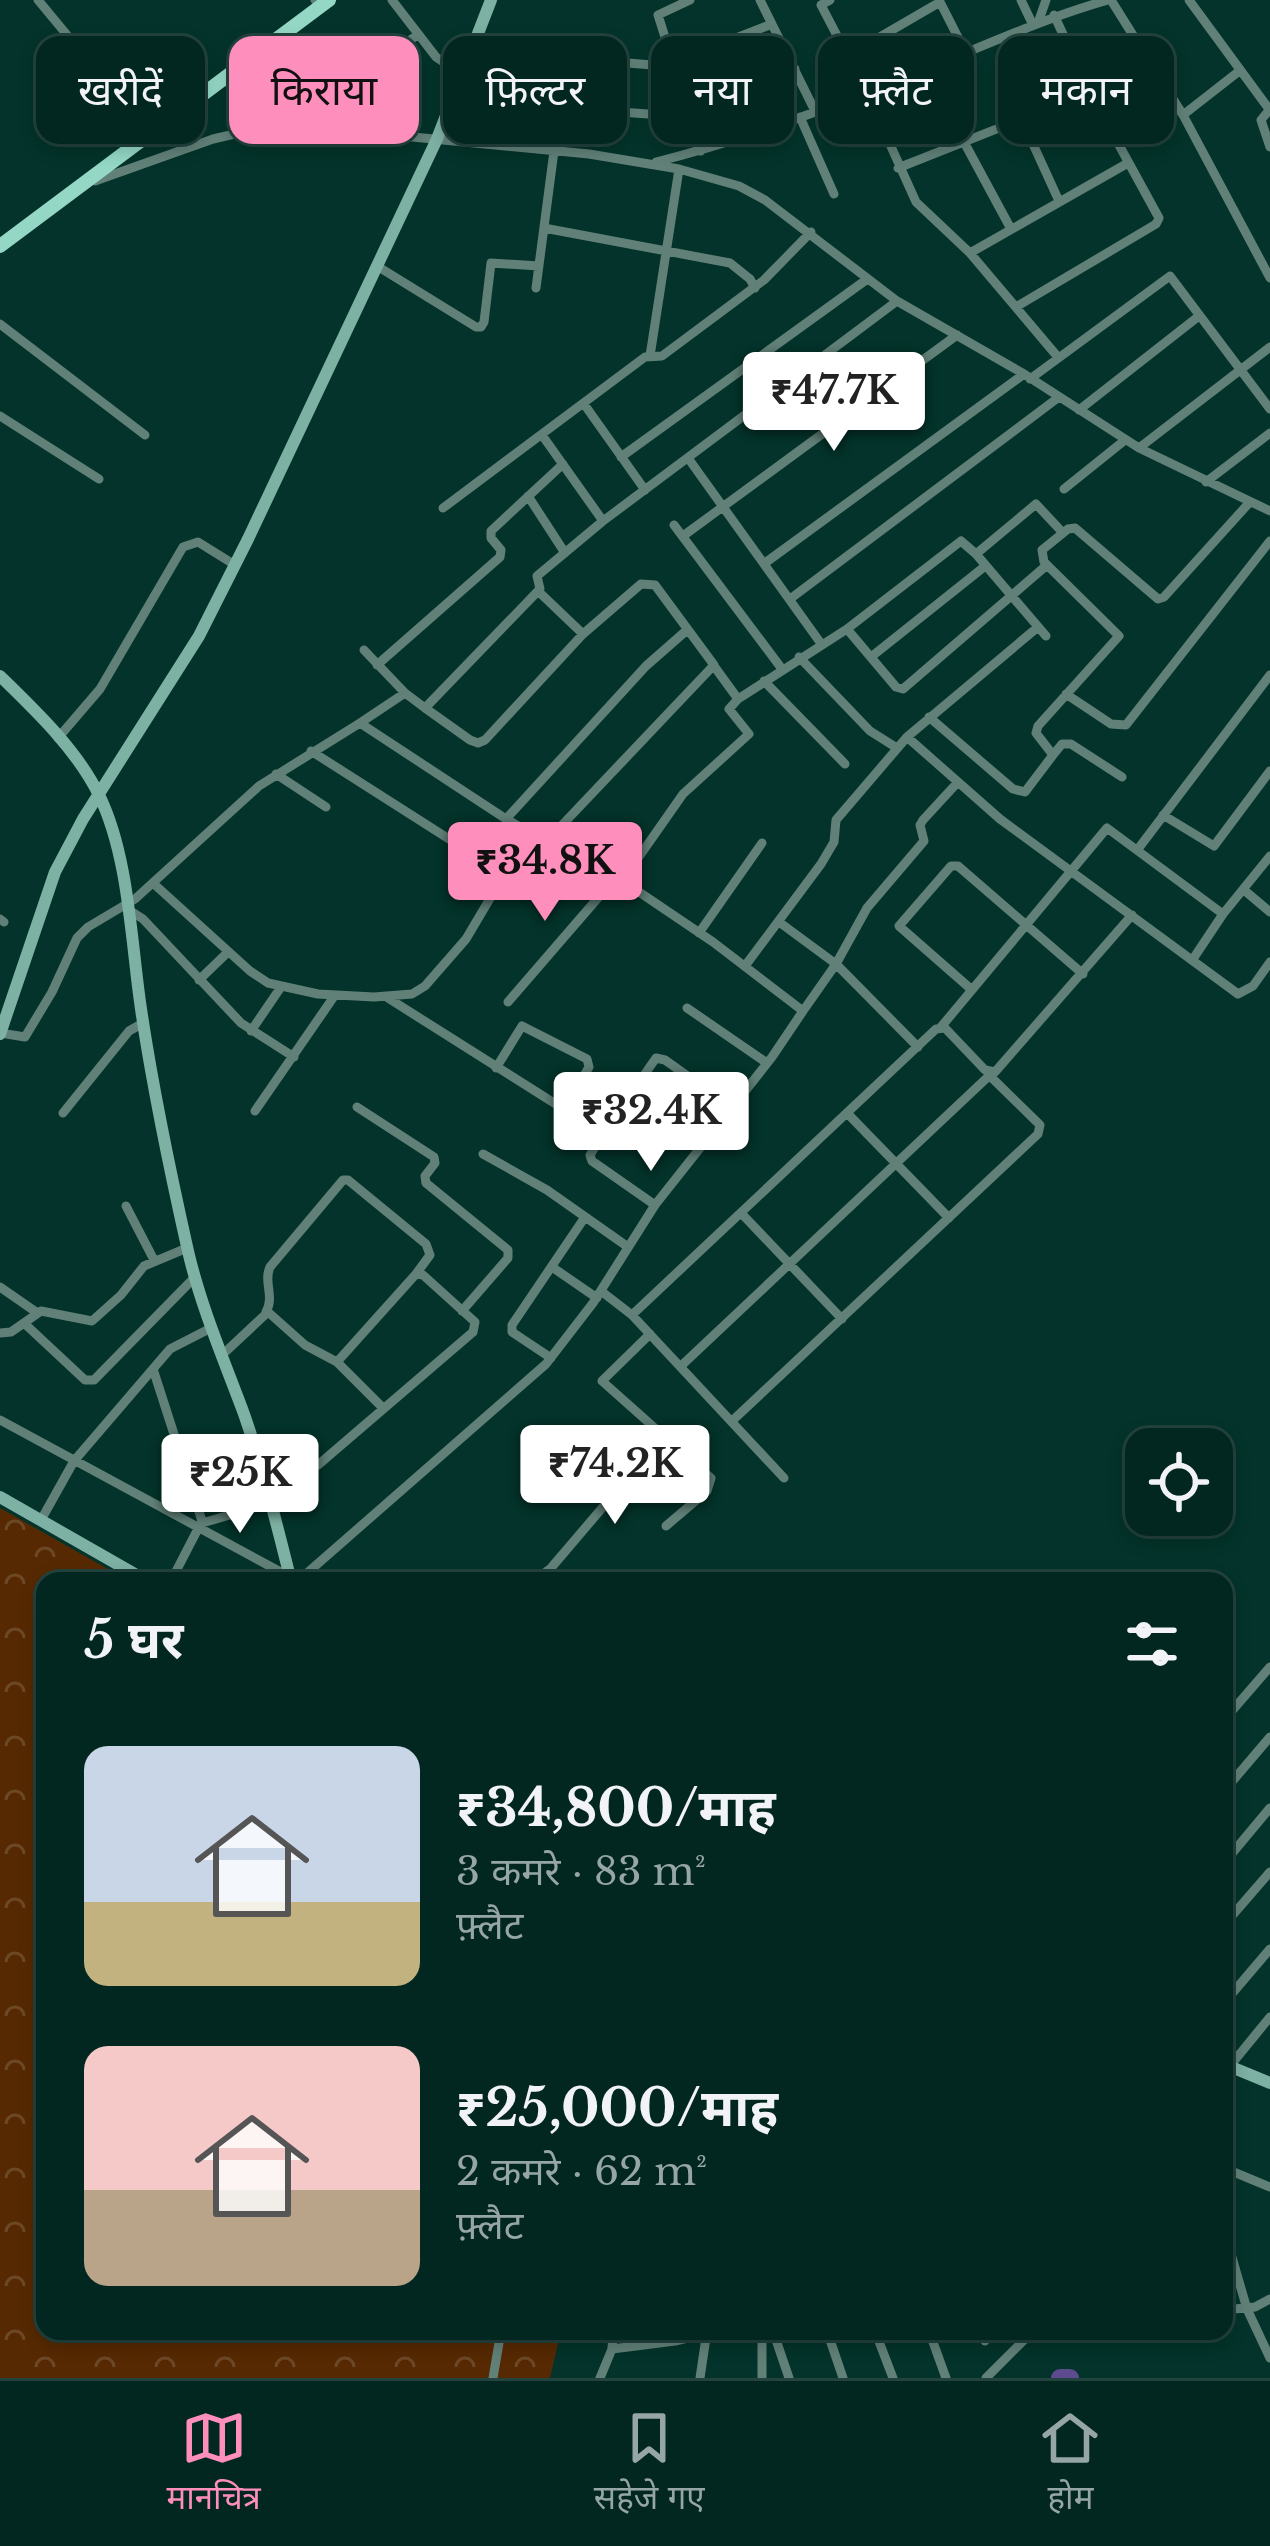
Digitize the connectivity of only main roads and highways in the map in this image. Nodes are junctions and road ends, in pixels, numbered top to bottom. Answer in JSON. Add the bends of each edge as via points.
{"nodes":[{"id":1,"x":316,"y":0,"type":"edge"},
{"id":2,"x":329,"y":0,"type":"edge"},
{"id":3,"x":274,"y":36,"type":"edge"},
{"id":4,"x":277,"y":36,"type":"edge"},
{"id":5,"x":229,"y":69,"type":"edge"},
{"id":6,"x":229,"y":71,"type":"edge"},
{"id":7,"x":0,"y":236,"type":"edge"},
{"id":8,"x":0,"y":246,"type":"edge"}],
"edges":[{"from":1,"to":3,"type":"main road"},
{"from":2,"to":4,"type":"main road"},
{"from":5,"to":7,"type":"main road"},
{"from":6,"to":8,"type":"main road"}]}
